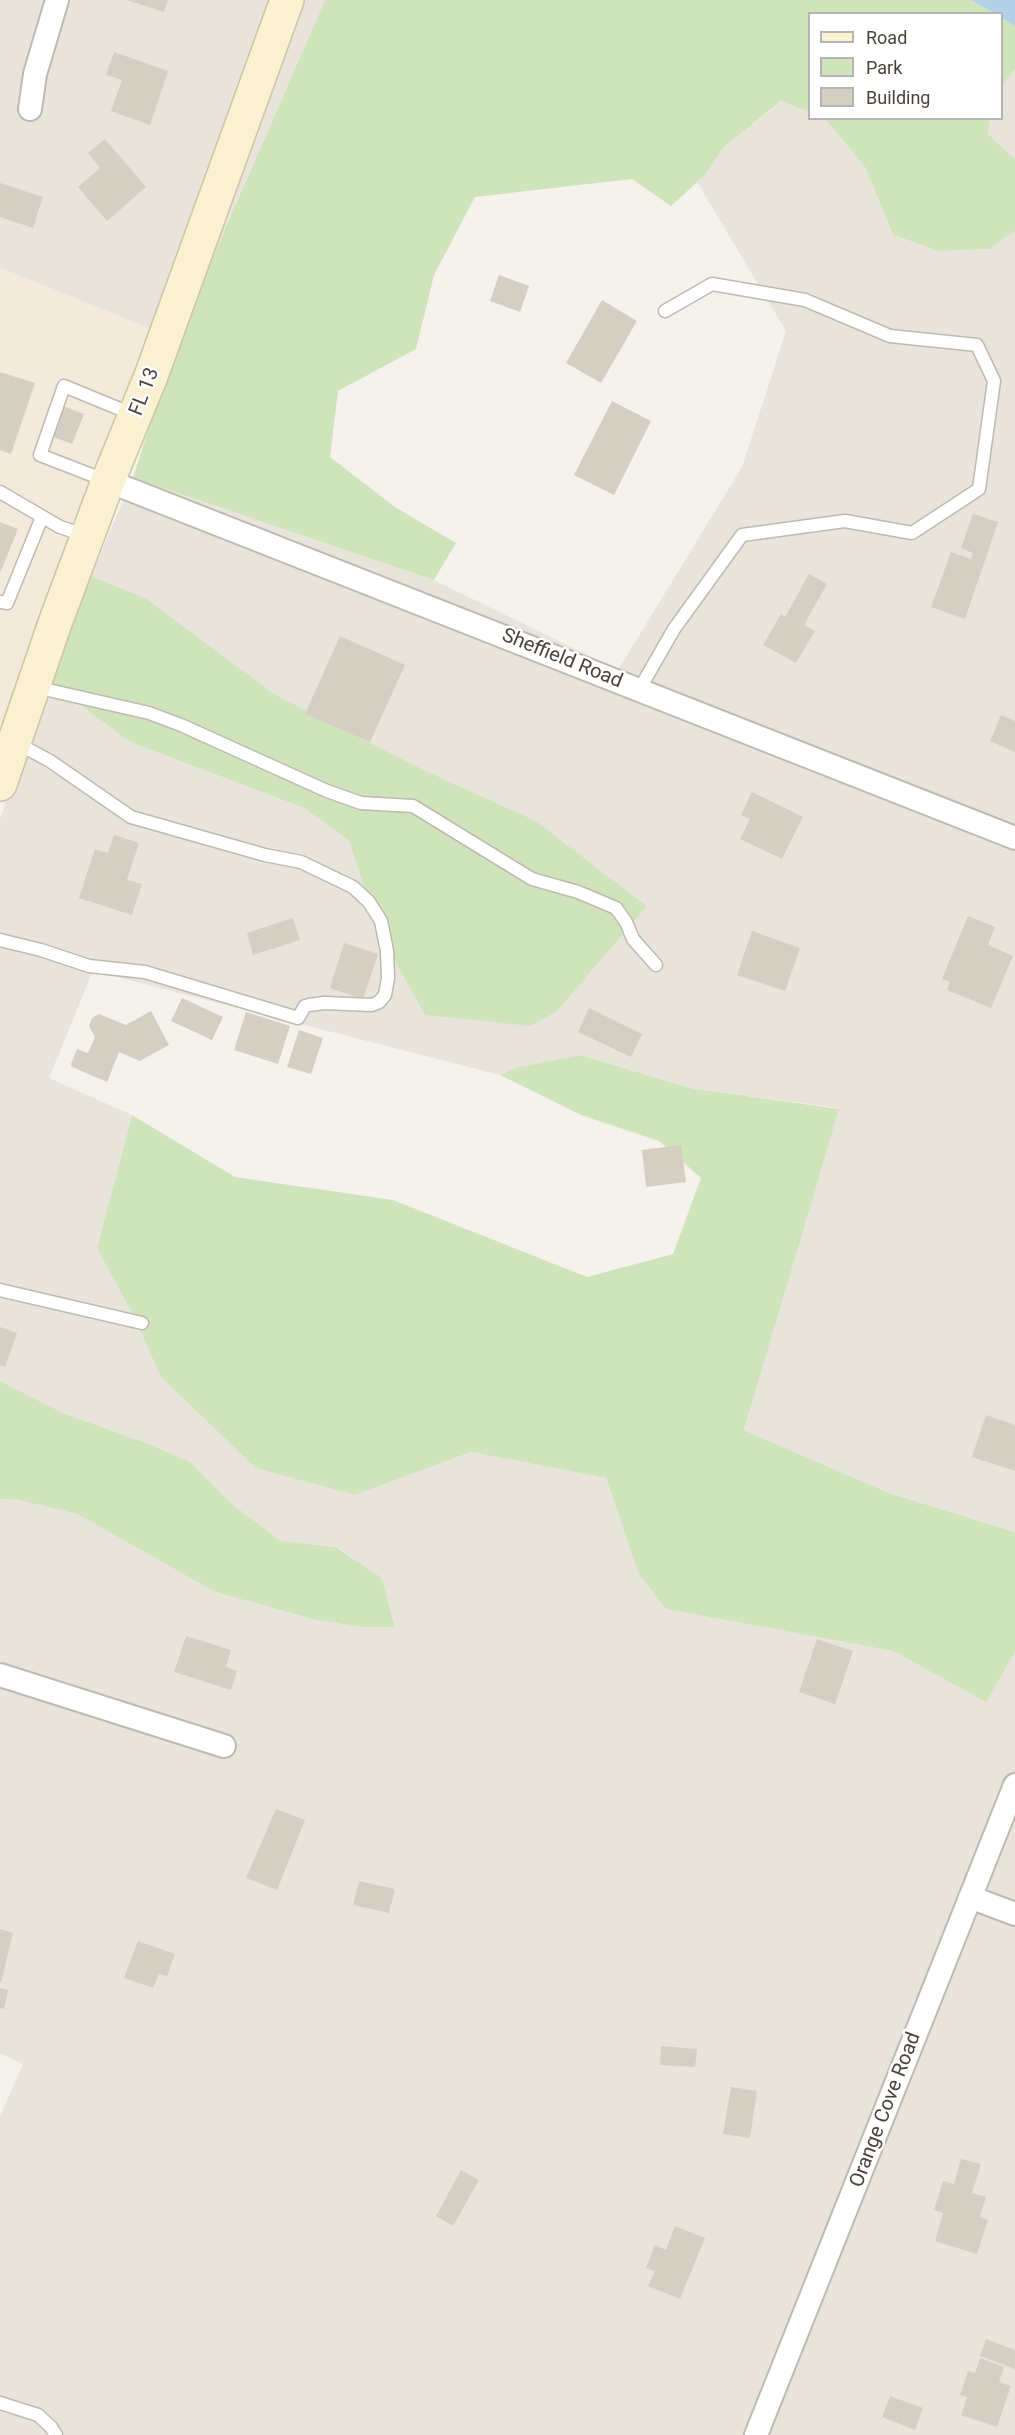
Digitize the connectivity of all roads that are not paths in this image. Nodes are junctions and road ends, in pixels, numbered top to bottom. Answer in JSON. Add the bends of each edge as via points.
{"nodes":[{"id":1,"x":57,"y":0,"type":"edge"},
{"id":2,"x":287,"y":0,"type":"edge"},
{"id":3,"x":30,"y":109,"type":"dead end"},
{"id":4,"x":665,"y":311,"type":"dead end"},
{"id":5,"x":136,"y":416,"type":"junction"},
{"id":6,"x":108,"y":482,"type":"junction"},
{"id":7,"x":0,"y":492,"type":"edge"},
{"id":8,"x":42,"y":517,"type":"junction"},
{"id":9,"x":87,"y":536,"type":"junction"},
{"id":10,"x":0,"y":603,"type":"edge"},
{"id":11,"x":33,"y":686,"type":"junction"},
{"id":12,"x":639,"y":690,"type":"junction"},
{"id":13,"x":6,"y":759,"type":"edge"},
{"id":14,"x":1015,"y":838,"type":"edge"},
{"id":15,"x":0,"y":940,"type":"edge"},
{"id":16,"x":656,"y":965,"type":"dead end"},
{"id":17,"x":0,"y":1290,"type":"edge"},
{"id":18,"x":142,"y":1323,"type":"dead end"},
{"id":19,"x":0,"y":1675,"type":"edge"},
{"id":20,"x":224,"y":1746,"type":"dead end"},
{"id":21,"x":1015,"y":1785,"type":"edge"},
{"id":22,"x":970,"y":1897,"type":"junction"},
{"id":23,"x":1015,"y":1914,"type":"edge"},
{"id":24,"x":0,"y":2403,"type":"edge"},
{"id":25,"x":56,"y":2435,"type":"edge"},
{"id":26,"x":756,"y":2435,"type":"edge"}],
"edges":[{"from":1,"to":3,"type":"street","via":[[35,74]]},
{"from":2,"to":5,"type":"main road","name":"FL 13"},
{"from":4,"to":12,"type":"lane","via":[[712,284],[805,300],[890,336],[977,345],[994,381],[979,489],[912,533],[845,521],[742,535],[674,629]]},
{"from":5,"to":6,"type":"main road","name":"FL 13"},
{"from":5,"to":6,"type":"lane","via":[[64,386],[40,455]]},
{"from":6,"to":9,"type":"main road","name":"FL 13"},
{"from":6,"to":12,"type":"street","name":"Sheffield Road"},
{"from":7,"to":8,"type":"lane"},
{"from":8,"to":9,"type":"lane"},
{"from":8,"to":10,"type":"lane","via":[[7,603]]},
{"from":9,"to":11,"type":"main road","name":"FL 13"},
{"from":11,"to":13,"type":"main road","name":"FL 13"},
{"from":11,"to":16,"type":"lane","via":[[148,713],[361,803],[413,806],[532,879],[616,908],[633,939]]},
{"from":12,"to":14,"type":"street","name":"Sheffield Road"},
{"from":13,"to":15,"type":"lane","via":[[50,761],[131,817],[301,862],[352,887],[381,921],[388,978],[385,995],[379,1002],[309,1005],[298,1018],[145,972],[89,966]]},
{"from":17,"to":18,"type":"lane"},
{"from":19,"to":20,"type":"street"},
{"from":21,"to":22,"type":"street","name":"Orange Cove Road"},
{"from":22,"to":23,"type":"street"},
{"from":22,"to":26,"type":"street","name":"Orange Cove Road"},
{"from":24,"to":25,"type":"lane","via":[[38,2415]]}]}
